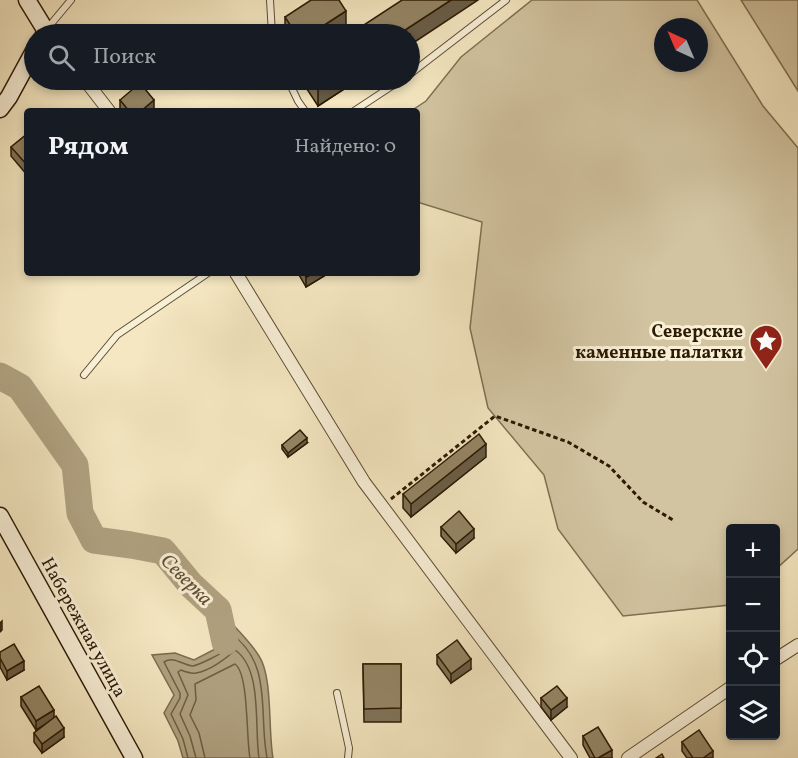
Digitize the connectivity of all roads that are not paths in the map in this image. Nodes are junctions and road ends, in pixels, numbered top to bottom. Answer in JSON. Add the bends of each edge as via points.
{"nodes":[{"id":1,"x":27,"y":0,"type":"edge"},
{"id":2,"x":71,"y":0,"type":"edge"},
{"id":3,"x":270,"y":0,"type":"edge"},
{"id":4,"x":507,"y":0,"type":"edge"},
{"id":5,"x":41,"y":24,"type":"edge"},
{"id":6,"x":53,"y":24,"type":"edge"},
{"id":7,"x":272,"y":24,"type":"edge"},
{"id":8,"x":420,"y":66,"type":"edge"},
{"id":9,"x":24,"y":70,"type":"edge"},
{"id":10,"x":93,"y":90,"type":"edge"},
{"id":11,"x":293,"y":90,"type":"edge"},
{"id":12,"x":386,"y":90,"type":"edge"},
{"id":13,"x":108,"y":108,"type":"edge"},
{"id":14,"x":303,"y":108,"type":"edge"},
{"id":15,"x":359,"y":108,"type":"edge"},
{"id":16,"x":0,"y":109,"type":"edge"},
{"id":17,"x":204,"y":276,"type":"edge"},
{"id":18,"x":238,"y":276,"type":"edge"},
{"id":19,"x":84,"y":375,"type":"dead end"},
{"id":20,"x":0,"y":516,"type":"edge"},
{"id":21,"x":798,"y":645,"type":"edge"},
{"id":22,"x":780,"y":656,"type":"edge"},
{"id":23,"x":726,"y":691,"type":"edge"},
{"id":24,"x":337,"y":693,"type":"dead end"},
{"id":25,"x":134,"y":758,"type":"edge"},
{"id":26,"x":348,"y":758,"type":"edge"},
{"id":27,"x":571,"y":758,"type":"edge"},
{"id":28,"x":628,"y":758,"type":"edge"}],
"edges":[{"from":1,"to":5,"type":"street"},
{"from":2,"to":6,"type":"lane"},
{"from":3,"to":7,"type":"lane"},
{"from":4,"to":8,"type":"lane"},
{"from":9,"to":16,"type":"street"},
{"from":10,"to":13,"type":"street"},
{"from":11,"to":14,"type":"lane"},
{"from":12,"to":15,"type":"lane"},
{"from":17,"to":19,"type":"lane","via":[[117,335]]},
{"from":18,"to":27,"type":"street","via":[[364,482]]},
{"from":20,"to":25,"type":"street","name":"Набережная улица"},
{"from":21,"to":22,"type":"street"},
{"from":23,"to":28,"type":"street"},
{"from":24,"to":26,"type":"lane"}]}
